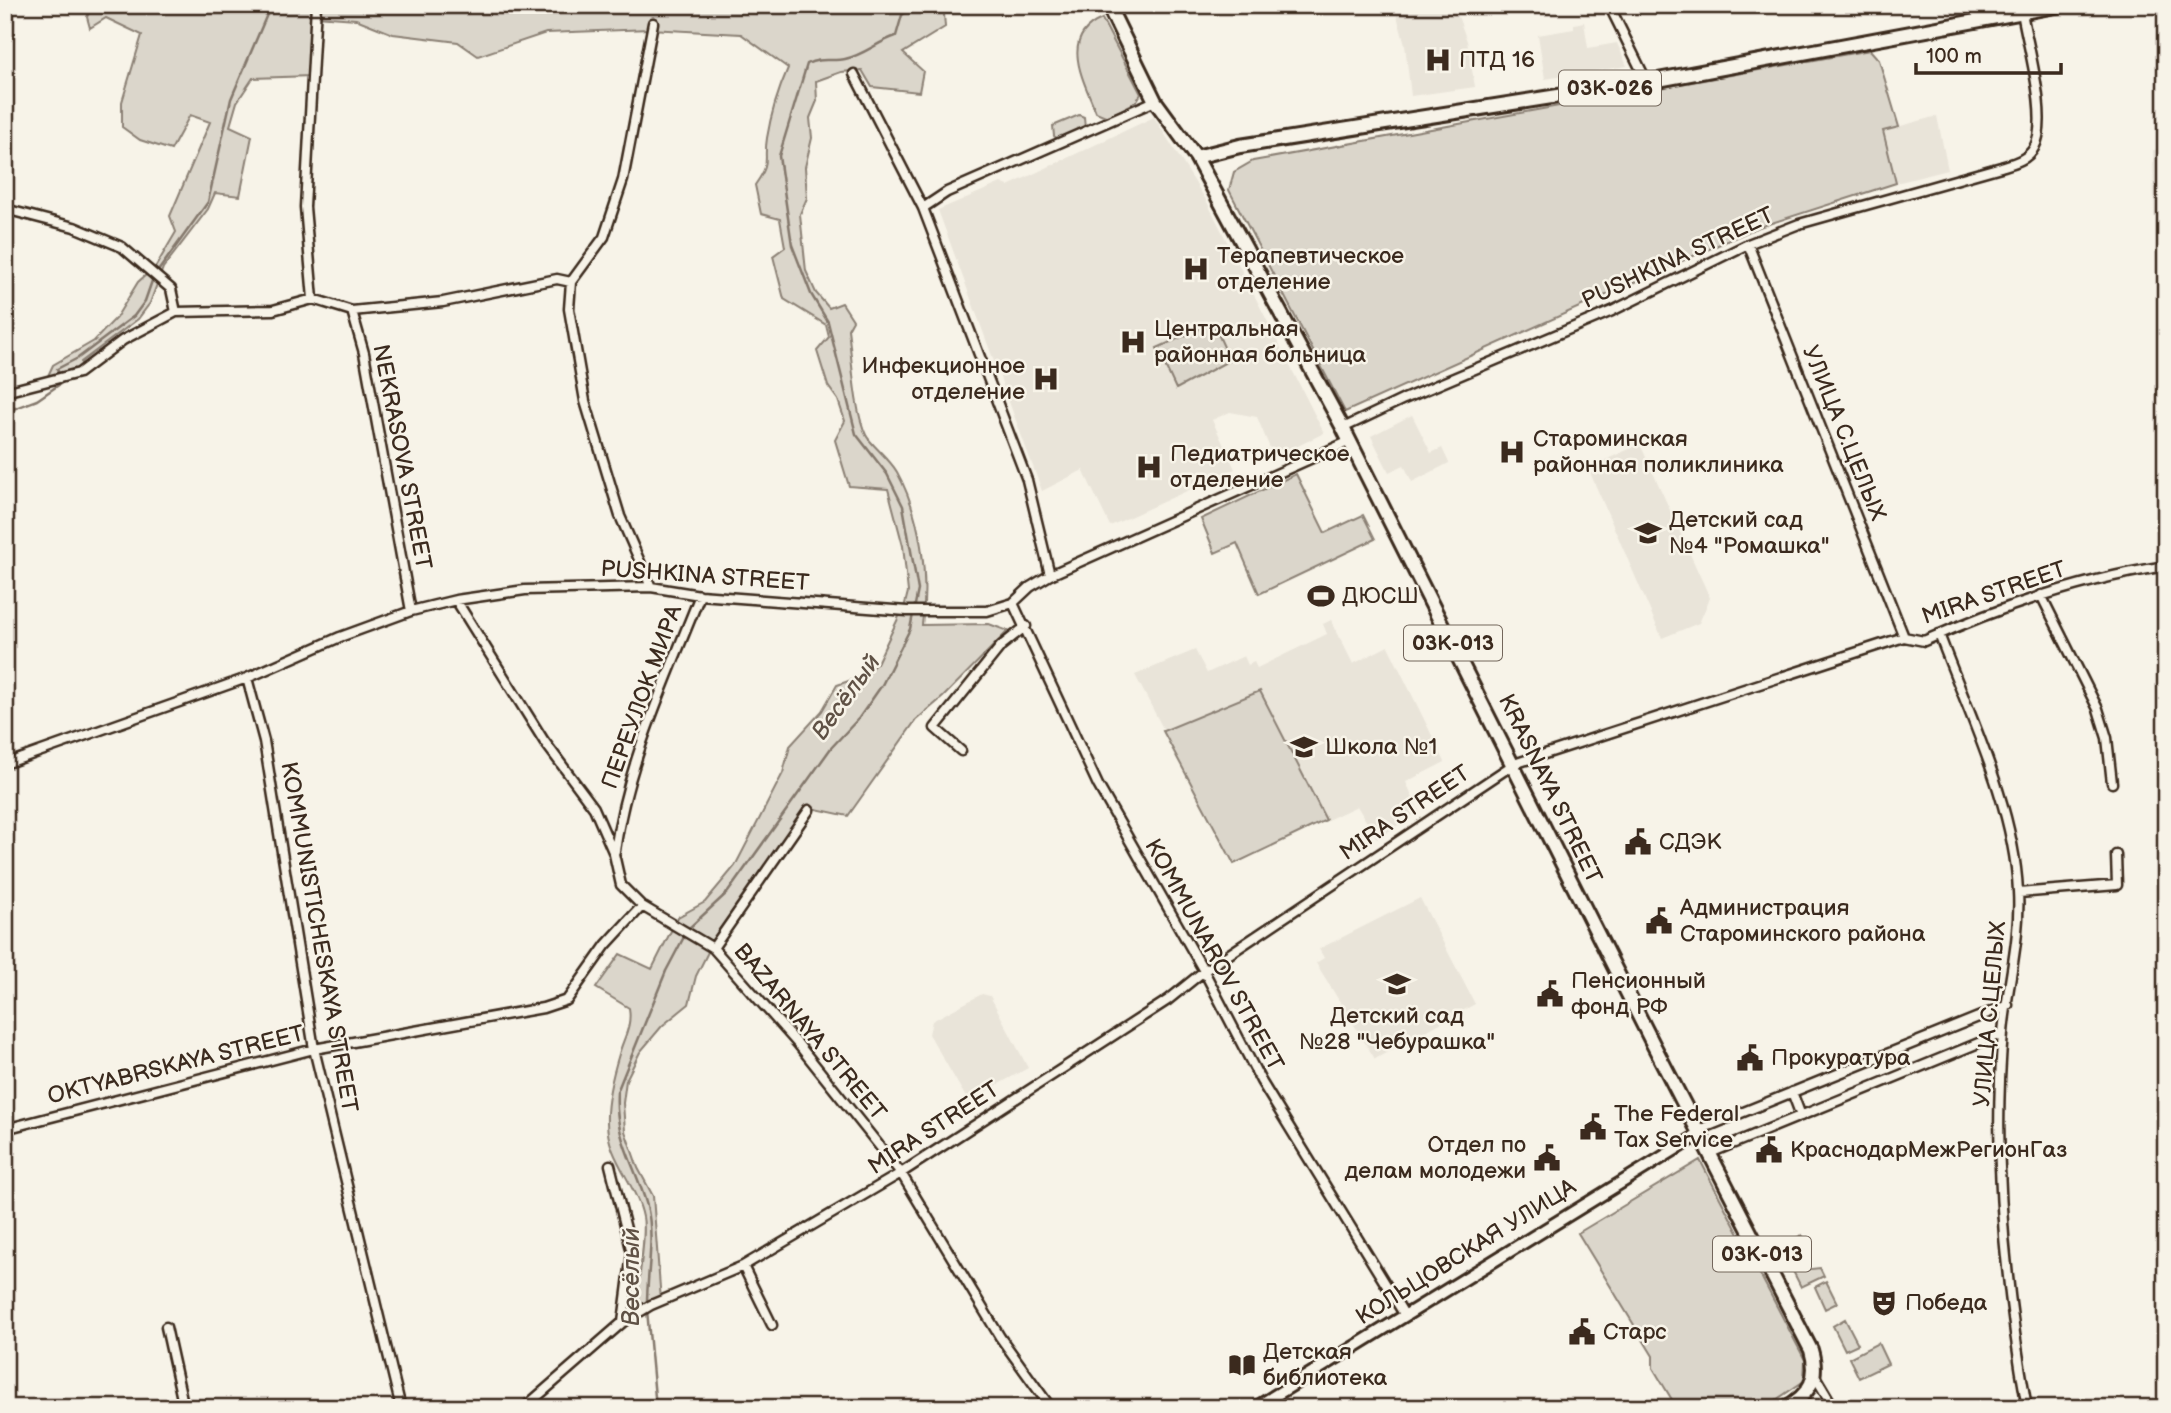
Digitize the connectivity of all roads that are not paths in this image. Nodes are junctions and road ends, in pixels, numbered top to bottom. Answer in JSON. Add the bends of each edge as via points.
{"nodes":[{"id":1,"x":316,"y":5,"type":"edge"},
{"id":2,"x":1108,"y":5,"type":"edge"},
{"id":3,"x":1609,"y":5,"type":"edge"},
{"id":4,"x":2060,"y":5,"type":"edge"},
{"id":5,"x":2022,"y":12,"type":"junction"},
{"id":6,"x":653,"y":23,"type":"dead end"},
{"id":7,"x":854,"y":74,"type":"dead end"},
{"id":8,"x":1647,"y":82,"type":"junction"},
{"id":9,"x":1155,"y":101,"type":"junction"},
{"id":10,"x":1196,"y":157,"type":"junction"},
{"id":11,"x":923,"y":208,"type":"junction"},
{"id":12,"x":5,"y":209,"type":"edge"},
{"id":13,"x":1748,"y":244,"type":"junction"},
{"id":14,"x":571,"y":282,"type":"junction"},
{"id":15,"x":313,"y":299,"type":"junction"},
{"id":16,"x":352,"y":311,"type":"junction"},
{"id":17,"x":176,"y":312,"type":"junction"},
{"id":18,"x":5,"y":392,"type":"edge"},
{"id":19,"x":1343,"y":428,"type":"junction"},
{"id":20,"x":1350,"y":441,"type":"junction"},
{"id":21,"x":2166,"y":566,"type":"edge"},
{"id":22,"x":1050,"y":575,"type":"junction"},
{"id":23,"x":651,"y":587,"type":"junction"},
{"id":24,"x":2041,"y":595,"type":"junction"},
{"id":25,"x":700,"y":596,"type":"junction"},
{"id":26,"x":456,"y":600,"type":"junction"},
{"id":27,"x":1013,"y":603,"type":"junction"},
{"id":28,"x":411,"y":611,"type":"junction"},
{"id":29,"x":1026,"y":626,"type":"junction"},
{"id":30,"x":1939,"y":634,"type":"junction"},
{"id":31,"x":1905,"y":637,"type":"junction"},
{"id":32,"x":247,"y":678,"type":"junction"},
{"id":33,"x":961,"y":751,"type":"dead end"},
{"id":34,"x":5,"y":764,"type":"edge"},
{"id":35,"x":1514,"y":764,"type":"junction"},
{"id":36,"x":2112,"y":782,"type":"dead end"},
{"id":37,"x":808,"y":810,"type":"dead end"},
{"id":38,"x":620,"y":813,"type":"junction"},
{"id":39,"x":600,"y":819,"type":"junction"},
{"id":40,"x":614,"y":854,"type":"junction"},
{"id":41,"x":2116,"y":855,"type":"dead end"},
{"id":42,"x":2018,"y":893,"type":"junction"},
{"id":43,"x":642,"y":906,"type":"junction"},
{"id":44,"x":713,"y":948,"type":"junction"},
{"id":45,"x":1204,"y":971,"type":"junction"},
{"id":46,"x":2008,"y":1005,"type":"junction"},
{"id":47,"x":2003,"y":1032,"type":"junction"},
{"id":48,"x":314,"y":1049,"type":"junction"},
{"id":49,"x":1792,"y":1093,"type":"junction"},
{"id":50,"x":1801,"y":1116,"type":"junction"},
{"id":51,"x":5,"y":1129,"type":"edge"},
{"id":52,"x":1699,"y":1132,"type":"junction"},
{"id":53,"x":1710,"y":1153,"type":"junction"},
{"id":54,"x":610,"y":1165,"type":"dead end"},
{"id":55,"x":901,"y":1173,"type":"junction"},
{"id":56,"x":743,"y":1266,"type":"junction"},
{"id":57,"x":1404,"y":1314,"type":"junction"},
{"id":58,"x":623,"y":1322,"type":"junction"},
{"id":59,"x":772,"y":1325,"type":"dead end"},
{"id":60,"x":166,"y":1327,"type":"dead end"},
{"id":61,"x":1815,"y":1376,"type":"junction"},
{"id":62,"x":184,"y":1408,"type":"edge"},
{"id":63,"x":401,"y":1408,"type":"edge"},
{"id":64,"x":524,"y":1408,"type":"edge"},
{"id":65,"x":1051,"y":1408,"type":"edge"},
{"id":66,"x":1255,"y":1408,"type":"edge"},
{"id":67,"x":1785,"y":1408,"type":"edge"},
{"id":68,"x":1834,"y":1408,"type":"edge"},
{"id":69,"x":2027,"y":1408,"type":"edge"}],
"edges":[{"from":1,"to":15,"type":"street","via":[[305,207]]},
{"from":2,"to":9,"type":"main road","name":"KRASNAYA STREET"},
{"from":3,"to":8,"type":"street"},
{"from":4,"to":5,"type":"main road","number":"03К-026"},
{"from":5,"to":8,"type":"main road","number":"03К-026"},
{"from":5,"to":13,"type":"street","name":"PUSHKINA STREET","via":[[2040,124],[2035,146],[2018,162],[1799,223]]},
{"from":6,"to":14,"type":"street","via":[[623,180],[604,237]]},
{"from":7,"to":11,"type":"street"},
{"from":8,"to":10,"type":"main road","number":"03К-026","via":[[1240,146]]},
{"from":9,"to":10,"type":"main road","name":"KRASNAYA STREET"},
{"from":9,"to":11,"type":"street","via":[[947,192]]},
{"from":10,"to":19,"type":"main road","name":"KRASNAYA STREET","number":"03К-013"},
{"from":11,"to":22,"type":"street","via":[[1027,480]]},
{"from":12,"to":17,"type":"street","via":[[74,227],[122,247],[171,289]]},
{"from":13,"to":19,"type":"street","name":"PUSHKINA STREET","via":[[1612,311]]},
{"from":13,"to":31,"type":"street","name":"УЛИЦА С.ЦЕЛЫХ"},
{"from":14,"to":16,"type":"street","via":[[557,279],[443,302]]},
{"from":14,"to":23,"type":"street","via":[[570,329],[585,401],[620,516]]},
{"from":15,"to":16,"type":"street"},
{"from":15,"to":17,"type":"street","via":[[274,310]]},
{"from":16,"to":28,"type":"street","name":"NEKRASOVA STREET","via":[[364,353]]},
{"from":17,"to":18,"type":"street","via":[[122,340],[79,373]]},
{"from":19,"to":20,"type":"main road","name":"KRASNAYA STREET","number":"03К-013"},
{"from":20,"to":22,"type":"street","name":"PUSHKINA STREET"},
{"from":20,"to":35,"type":"main road","name":"KRASNAYA STREET","number":"03К-013"},
{"from":21,"to":24,"type":"street","name":"MIRA STREET","via":[[2116,574]]},
{"from":22,"to":27,"type":"street","name":"PUSHKINA STREET"},
{"from":23,"to":25,"type":"street","name":"PUSHKINA STREET"},
{"from":23,"to":26,"type":"street","name":"PUSHKINA STREET","via":[[525,590]]},
{"from":24,"to":30,"type":"street","name":"MIRA STREET"},
{"from":24,"to":36,"type":"street","via":[[2098,709],[2108,738]]},
{"from":25,"to":27,"type":"street","name":"PUSHKINA STREET","via":[[919,612],[987,611]]},
{"from":25,"to":38,"type":"street","name":"ПЕРЕУЛОК МИРА"},
{"from":26,"to":28,"type":"street","name":"PUSHKINA STREET"},
{"from":26,"to":39,"type":"street","name":"BAZARNAYA STREET","via":[[544,741]]},
{"from":27,"to":29,"type":"street","name":"KOMMUNAROV STREET"},
{"from":28,"to":32,"type":"street","name":"PUSHKINA STREET"},
{"from":29,"to":33,"type":"street","via":[[1000,646],[935,728]]},
{"from":29,"to":45,"type":"street","name":"KOMMUNAROV STREET","via":[[1098,785]]},
{"from":30,"to":31,"type":"street","name":"MIRA STREET","via":[[1924,641]]},
{"from":30,"to":42,"type":"street","name":"УЛИЦА С.ЦЕЛЫХ","via":[[2006,816]]},
{"from":31,"to":35,"type":"street","name":"MIRA STREET"},
{"from":32,"to":34,"type":"street","name":"PUSHKINA STREET"},
{"from":32,"to":48,"type":"street","name":"KOMMUNISTICHESKAYA STREET","via":[[264,741]]},
{"from":35,"to":45,"type":"street","name":"MIRA STREET"},
{"from":35,"to":52,"type":"main road","name":"KRASNAYA STREET","number":"03К-013"},
{"from":37,"to":44,"type":"street"},
{"from":38,"to":39,"type":"street","name":"ПЕРЕУЛОК МИРА","via":[[613,820]]},
{"from":38,"to":40,"type":"street","name":"ПЕРЕУЛОК МИРА"},
{"from":39,"to":40,"type":"street","name":"BAZARNAYA STREET"},
{"from":40,"to":43,"type":"street","name":"BAZARNAYA STREET","via":[[621,885]]},
{"from":41,"to":42,"type":"street","via":[[2117,885]]},
{"from":42,"to":46,"type":"street","name":"УЛИЦА С.ЦЕЛЫХ"},
{"from":43,"to":44,"type":"street","name":"BAZARNAYA STREET"},
{"from":43,"to":48,"type":"street","name":"OKTYABRSKAYA STREET","via":[[606,945],[567,1000]]},
{"from":44,"to":55,"type":"street","name":"BAZARNAYA STREET","via":[[799,1044]]},
{"from":45,"to":55,"type":"street","name":"MIRA STREET","via":[[1168,1000]]},
{"from":45,"to":57,"type":"street","name":"KOMMUNAROV STREET","via":[[1261,1081]]},
{"from":46,"to":47,"type":"street","name":"УЛИЦА С.ЦЕЛЫХ"},
{"from":46,"to":49,"type":"street","name":"КОЛЬЦОВСКАЯ УЛИЦА"},
{"from":47,"to":50,"type":"street"},
{"from":47,"to":69,"type":"street","name":"УЛИЦА С.ЦЕЛЫХ","via":[[2000,1175],[2011,1319]]},
{"from":48,"to":51,"type":"street","name":"OKTYABRSKAYA STREET"},
{"from":48,"to":63,"type":"street","name":"KOMMUNISTICHESKAYA STREET"},
{"from":49,"to":50,"type":"street"},
{"from":49,"to":52,"type":"street","name":"КОЛЬЦОВСКАЯ УЛИЦА"},
{"from":50,"to":53,"type":"street"},
{"from":52,"to":53,"type":"main road","name":"KRASNAYA STREET","number":"03К-013"},
{"from":52,"to":57,"type":"main road","name":"КОЛЬЦОВСКАЯ УЛИЦА"},
{"from":53,"to":61,"type":"main road","name":"KRASNAYA STREET","number":"03К-013","via":[[1811,1350]]},
{"from":54,"to":58,"type":"street","via":[[632,1252]]},
{"from":55,"to":56,"type":"street","name":"MIRA STREET"},
{"from":55,"to":65,"type":"street","name":"BAZARNAYA STREET","via":[[1000,1337]]},
{"from":56,"to":58,"type":"street","name":"MIRA STREET","via":[[651,1305]]},
{"from":56,"to":59,"type":"street"},
{"from":57,"to":66,"type":"main road","name":"КОЛЬЦОВСКАЯ УЛИЦА"},
{"from":58,"to":64,"type":"street","name":"MIRA STREET"},
{"from":60,"to":62,"type":"street"},
{"from":61,"to":67,"type":"main road","via":[[1799,1401]]},
{"from":61,"to":68,"type":"street","name":"KRASNAYA STREET"}]}
